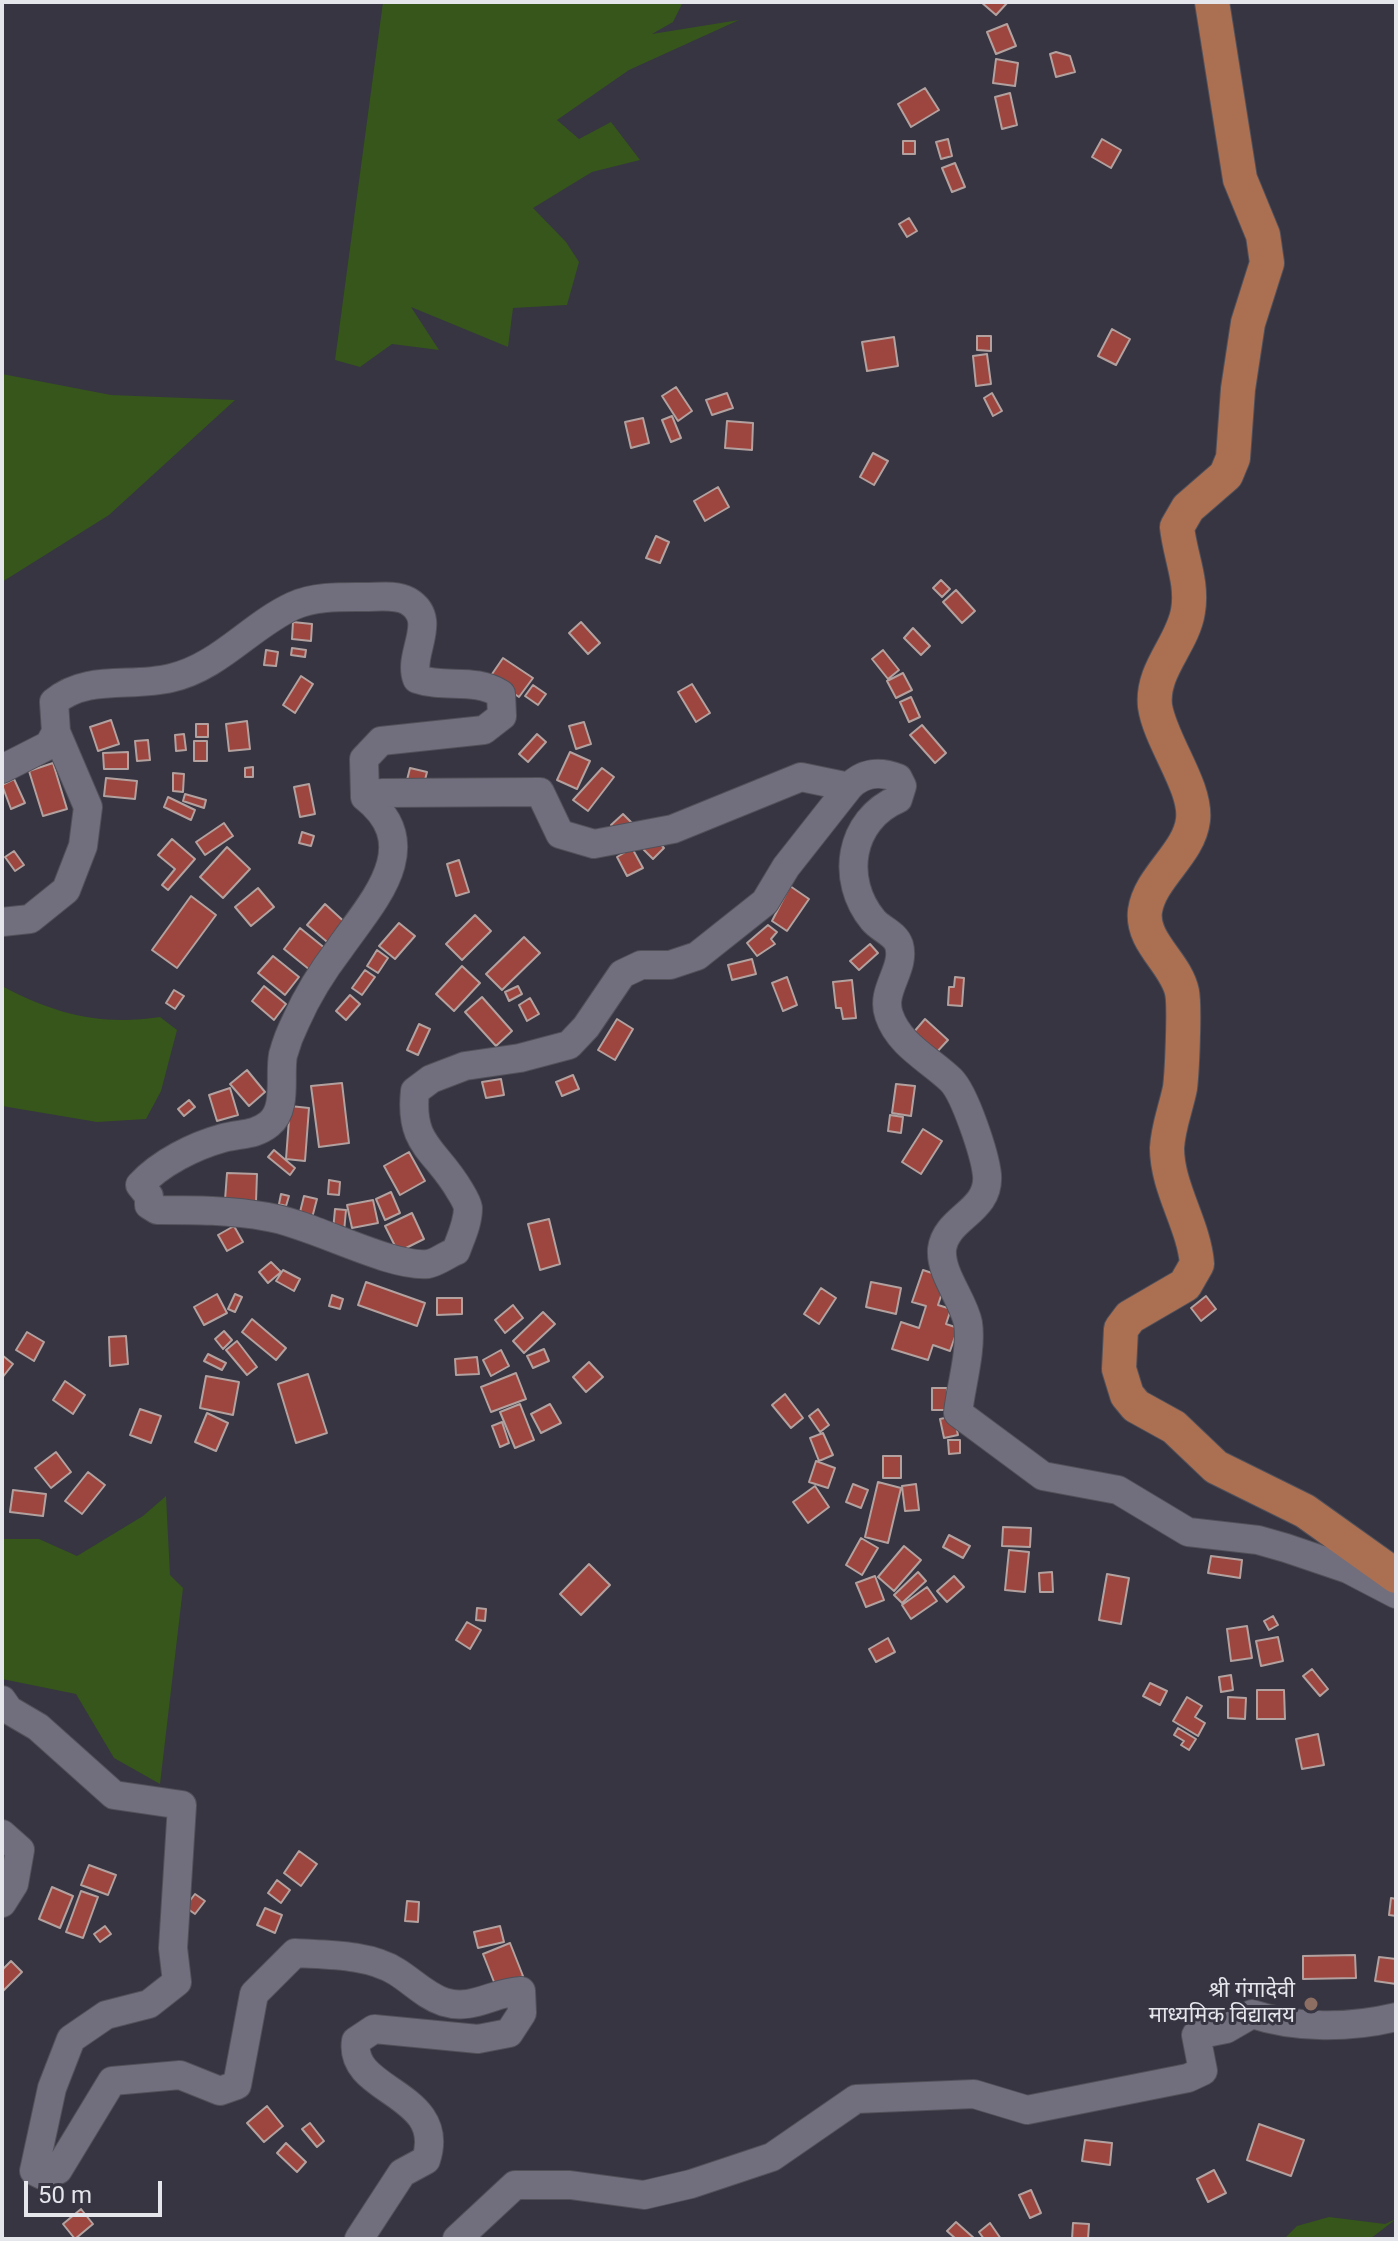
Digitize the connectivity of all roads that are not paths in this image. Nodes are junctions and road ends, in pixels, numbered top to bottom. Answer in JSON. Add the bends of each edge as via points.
{"nodes":[{"id":1,"x":1212,"y":2,"type":"edge"},
{"id":2,"x":56,"y":732,"type":"junction"},
{"id":3,"x":2,"y":769,"type":"edge"},
{"id":4,"x":849,"y":787,"type":"junction"},
{"id":5,"x":365,"y":797,"type":"junction"},
{"id":6,"x":2,"y":922,"type":"edge"},
{"id":7,"x":1396,"y":1576,"type":"edge"},
{"id":8,"x":1396,"y":1594,"type":"edge"},
{"id":9,"x":2,"y":1700,"type":"edge"},
{"id":10,"x":2,"y":1834,"type":"edge"},
{"id":11,"x":2,"y":1903,"type":"edge"},
{"id":12,"x":1396,"y":2017,"type":"edge"},
{"id":13,"x":359,"y":2239,"type":"edge"},
{"id":14,"x":457,"y":2239,"type":"edge"}],
"edges":[{"from":1,"to":7,"type":"main road","via":[[1240,179],[1263,235],[1267,263],[1248,323],[1233,458],[1226,475],[1188,508],[1177,527],[1190,592],[1188,612],[1156,688],[1159,723],[1193,811],[1188,835],[1145,910],[1151,939],[1182,991],[1180,1088],[1168,1160],[1197,1264],[1185,1285],[1130,1317],[1121,1329],[1119,1369],[1136,1406],[1174,1427],[1216,1467],[1305,1511]]},
{"from":2,"to":3,"type":"street","via":[[49,745]]},
{"from":2,"to":5,"type":"street","via":[[54,702],[71,687],[172,678],[245,640],[294,605],[327,598],[394,596],[418,611],[424,629],[413,669],[417,679],[488,686],[501,694],[502,716],[484,730],[381,741],[364,759]]},
{"from":2,"to":6,"type":"street","via":[[88,807],[83,846],[66,890],[30,919]]},
{"from":4,"to":5,"type":"street","via":[[801,777],[673,829],[594,844],[560,834],[540,792]]},
{"from":4,"to":5,"type":"street","via":[[765,902],[697,956],[670,965],[641,965],[622,974],[569,1045],[465,1066],[415,1091],[412,1116],[422,1144],[450,1173],[468,1205],[456,1251],[428,1264],[382,1255],[270,1217],[157,1210],[140,1185],[153,1171],[198,1148],[253,1134],[272,1122],[283,1092],[283,1055],[296,1020],[337,951],[384,888],[394,856],[390,829]]},
{"from":4,"to":8,"type":"street","via":[[859,776],[884,773],[898,778],[902,786],[898,799],[867,821],[854,846],[853,877],[868,912],[899,946],[886,999],[892,1024],[912,1050],[953,1082],[987,1177],[976,1209],[946,1233],[942,1252],[968,1322],[958,1413],[1043,1476],[1118,1490],[1188,1532],[1286,1548],[1348,1569]]},
{"from":9,"to":13,"type":"street","via":[[114,1795],[182,1805],[173,1948],[177,1982],[149,2004],[106,2015],[71,2039],[52,2088],[34,2171],[42,2175],[58,2170],[112,2081],[180,2075],[220,2091],[237,2085],[254,1994],[295,1953],[372,1962],[445,2002],[474,2005],[500,1992],[521,1991],[522,2013],[509,2033],[478,2039],[374,2029],[356,2041],[356,2055],[366,2071],[421,2117],[431,2143],[426,2160],[402,2173]]},
{"from":10,"to":11,"type":"street","via":[[20,1850],[14,1884]]},
{"from":12,"to":14,"type":"street","via":[[1325,2026],[1252,2014],[1226,2029],[1196,2035],[1203,2071],[1188,2078],[1027,2110],[974,2094],[856,2099],[772,2157],[691,2184],[644,2195],[570,2185],[515,2185]]}]}
